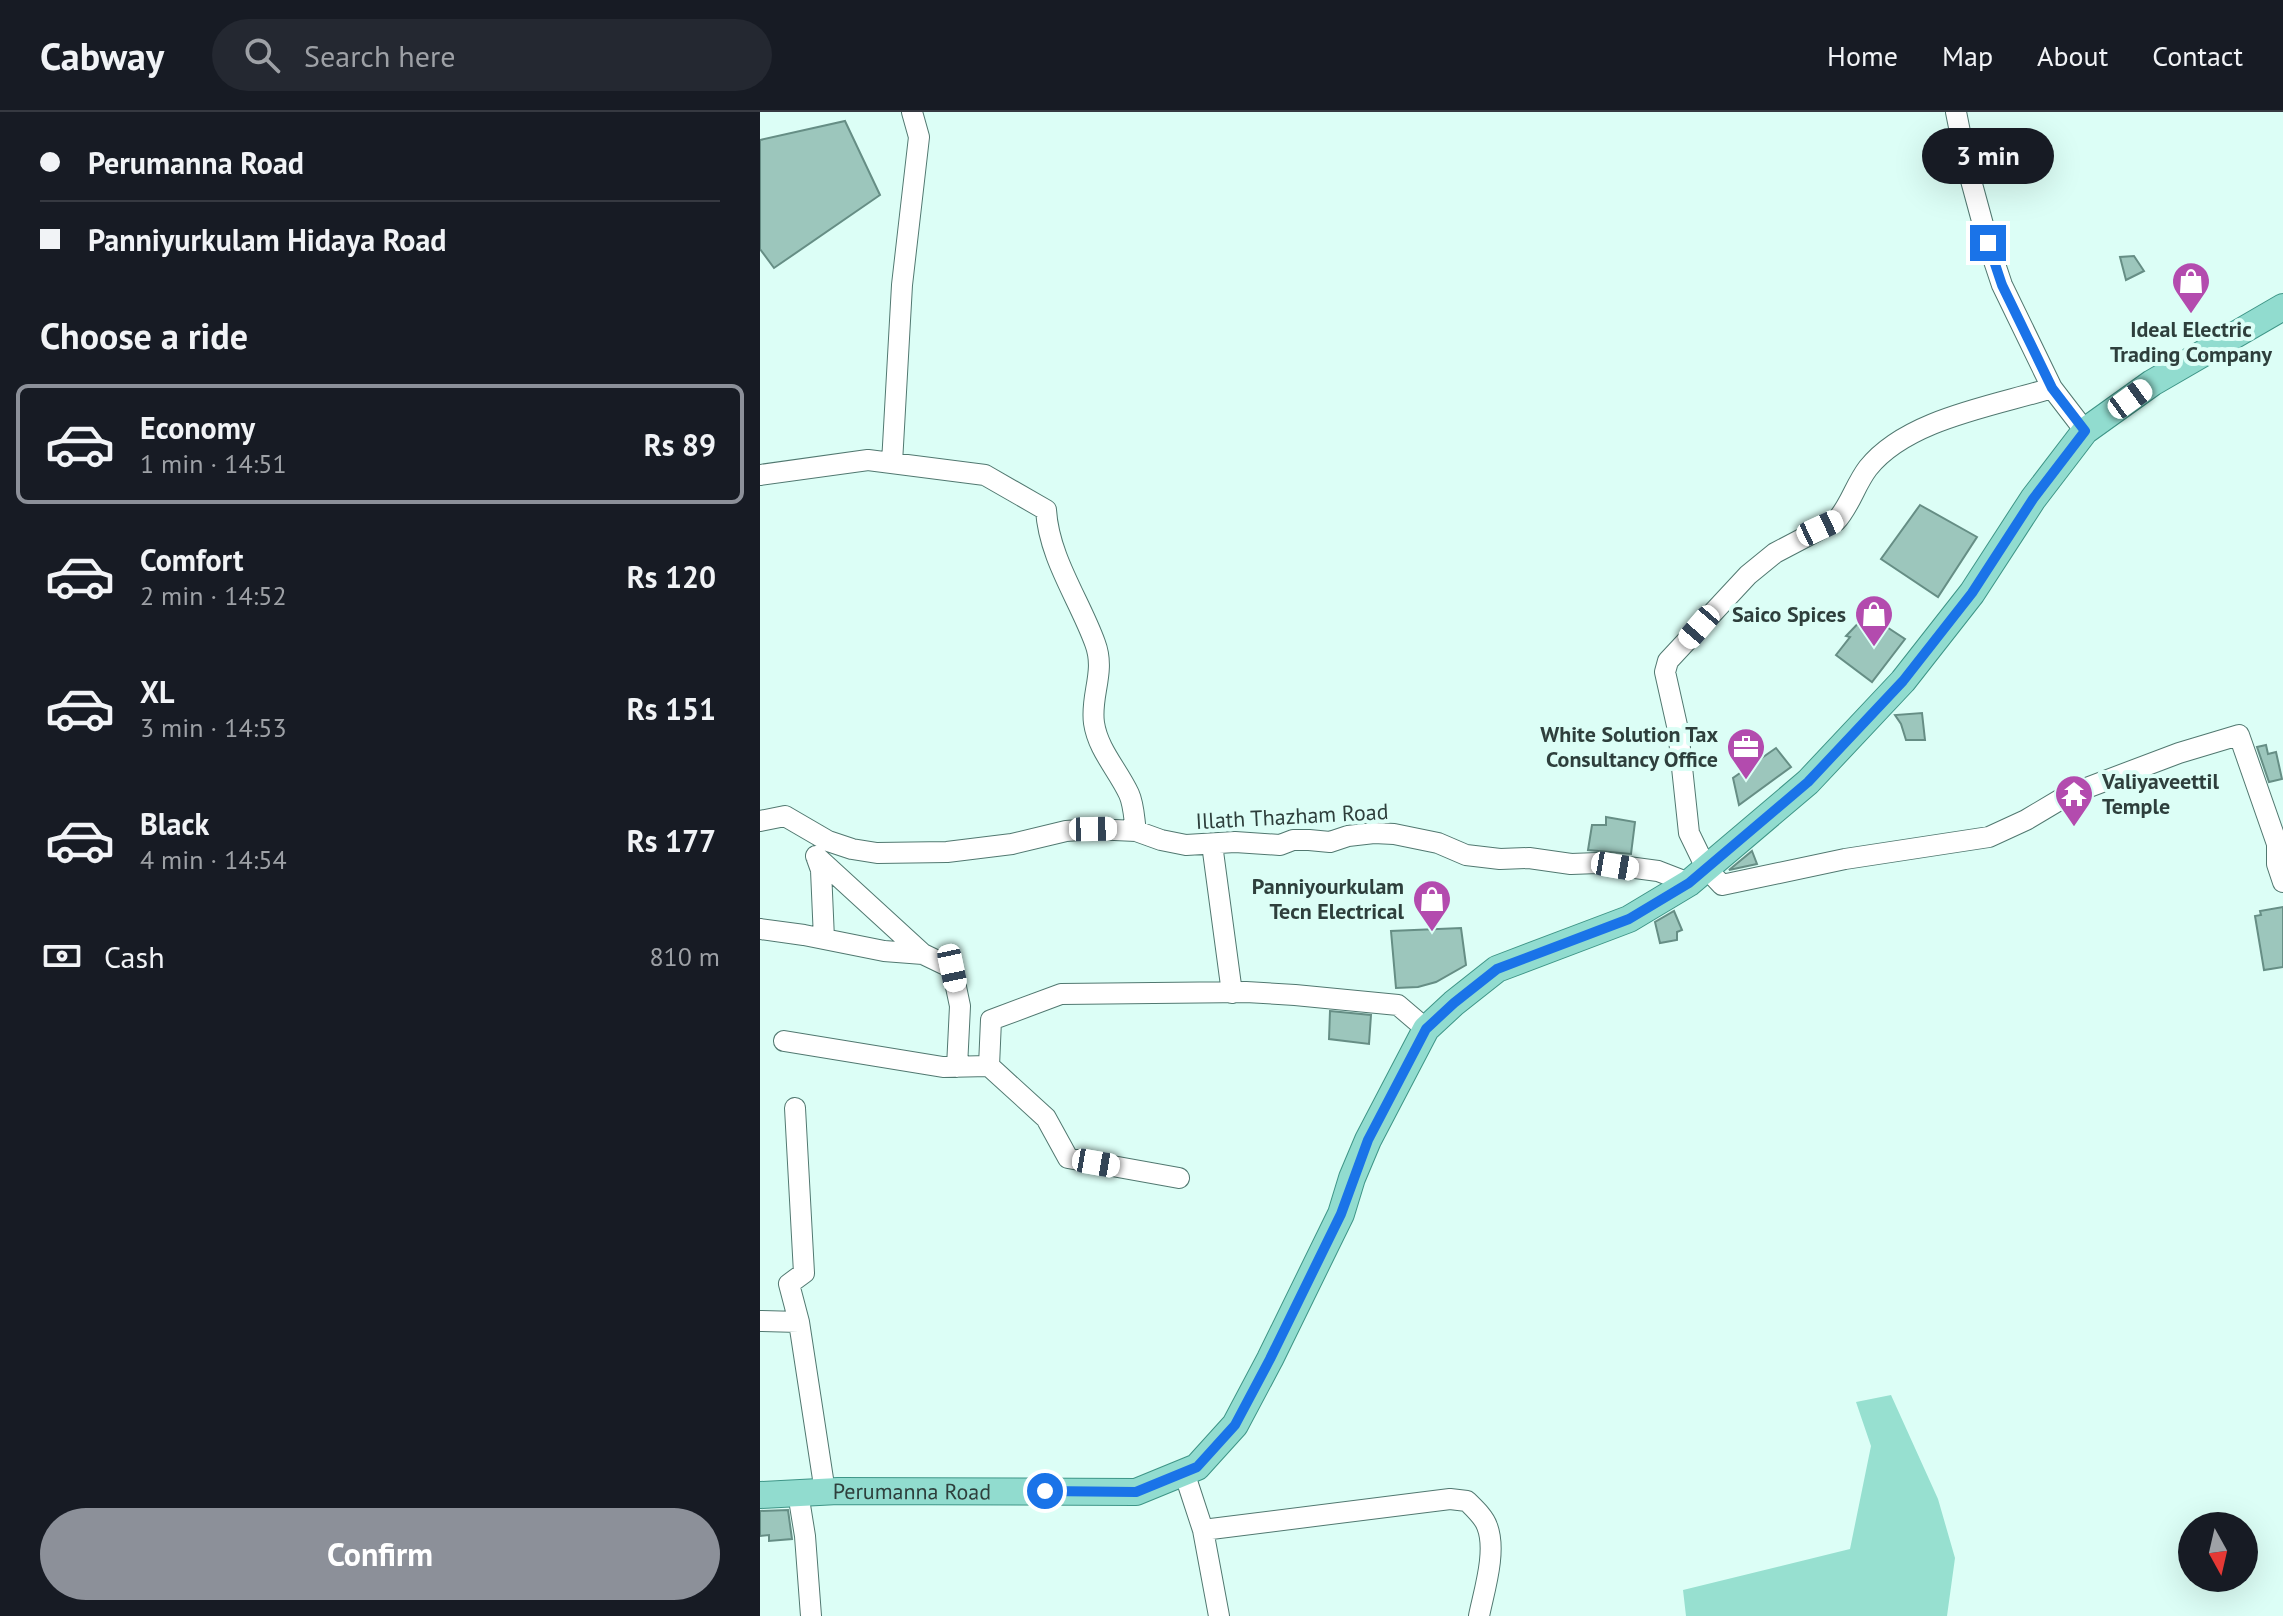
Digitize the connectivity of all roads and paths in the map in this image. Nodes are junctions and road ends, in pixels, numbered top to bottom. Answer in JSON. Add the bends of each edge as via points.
{"nodes":[{"id":1,"x":912,"y":112,"type":"edge"},
{"id":2,"x":1956,"y":112,"type":"edge"},
{"id":3,"x":2283,"y":307,"type":"edge"},
{"id":4,"x":2052,"y":388,"type":"junction"},
{"id":5,"x":2085,"y":431,"type":"junction"},
{"id":6,"x":892,"y":463,"type":"junction"},
{"id":7,"x":760,"y":475,"type":"edge"},
{"id":8,"x":760,"y":821,"type":"edge"},
{"id":9,"x":806,"y":828,"type":"junction"},
{"id":10,"x":1136,"y":831,"type":"junction"},
{"id":11,"x":1212,"y":844,"type":"junction"},
{"id":12,"x":816,"y":856,"type":"junction"},
{"id":13,"x":1698,"y":875,"type":"junction"},
{"id":14,"x":2283,"y":882,"type":"edge"},
{"id":15,"x":760,"y":929,"type":"edge"},
{"id":16,"x":824,"y":939,"type":"junction"},
{"id":17,"x":923,"y":954,"type":"junction"},
{"id":18,"x":1232,"y":993,"type":"junction"},
{"id":19,"x":1426,"y":1029,"type":"junction"},
{"id":20,"x":784,"y":1041,"type":"dead end"},
{"id":21,"x":989,"y":1066,"type":"junction"},
{"id":22,"x":957,"y":1067,"type":"junction"},
{"id":23,"x":795,"y":1108,"type":"dead end"},
{"id":24,"x":1179,"y":1178,"type":"dead end"},
{"id":25,"x":760,"y":1321,"type":"edge"},
{"id":26,"x":799,"y":1322,"type":"junction"},
{"id":27,"x":1184,"y":1472,"type":"junction"},
{"id":28,"x":825,"y":1492,"type":"junction"},
{"id":29,"x":798,"y":1493,"type":"junction"},
{"id":30,"x":760,"y":1495,"type":"edge"},
{"id":31,"x":1203,"y":1530,"type":"junction"},
{"id":32,"x":811,"y":1616,"type":"edge"},
{"id":33,"x":1219,"y":1616,"type":"edge"},
{"id":34,"x":1479,"y":1616,"type":"edge"}],
"edges":[{"from":1,"to":6,"type":"street","via":[[919,137],[902,285]]},
{"from":2,"to":4,"type":"street","via":[[2002,285]]},
{"from":3,"to":5,"type":"main road","name":"Perumanna Road","via":[[2152,383]]},
{"from":4,"to":5,"type":"street"},
{"from":4,"to":13,"type":"street","via":[[1969,411],[1904,437],[1868,468],[1836,521],[1775,553],[1748,575],[1668,661],[1665,672]]},
{"from":5,"to":13,"type":"main road","name":"Perumanna Road","via":[[1903,681],[1808,782]]},
{"from":6,"to":7,"type":"street","via":[[868,460]]},
{"from":6,"to":10,"type":"street","via":[[985,475],[1046,510],[1056,556],[1097,647],[1093,721],[1099,743],[1129,795]]},
{"from":8,"to":9,"type":"street","name":"Illath Thazham Road","via":[[785,816]]},
{"from":9,"to":10,"type":"street","name":"Illath Thazham Road","via":[[828,841],[877,853],[993,847],[1066,831]]},
{"from":9,"to":12,"type":"street"},
{"from":10,"to":11,"type":"street","name":"Illath Thazham Road","via":[[1186,845]]},
{"from":11,"to":13,"type":"street","name":"Illath Thazham Road","via":[[1280,845],[1394,834],[1466,855]]},
{"from":11,"to":18,"type":"street"},
{"from":12,"to":16,"type":"street"},
{"from":12,"to":17,"type":"street"},
{"from":13,"to":14,"type":"street","name":"Illath Thazham Road","via":[[1722,885],[1989,837],[2068,795],[2239,735],[2277,844]]},
{"from":13,"to":19,"type":"main road","name":"Perumanna Road","via":[[1629,919],[1497,969]]},
{"from":15,"to":16,"type":"street"},
{"from":16,"to":17,"type":"street"},
{"from":17,"to":22,"type":"street","via":[[952,968],[960,1006]]},
{"from":18,"to":19,"type":"street","via":[[1398,1005]]},
{"from":18,"to":21,"type":"street","via":[[1061,994],[991,1020]]},
{"from":19,"to":27,"type":"main road","name":"Perumanna Road","via":[[1368,1140],[1335,1227],[1235,1425],[1197,1467]]},
{"from":20,"to":22,"type":"street"},
{"from":21,"to":22,"type":"street"},
{"from":21,"to":24,"type":"street","via":[[1046,1118],[1068,1158]]},
{"from":23,"to":26,"type":"street","via":[[804,1273],[789,1284]]},
{"from":25,"to":26,"type":"street"},
{"from":26,"to":28,"type":"street"},
{"from":27,"to":28,"type":"main road","name":"Perumanna Road","via":[[1136,1492]]},
{"from":27,"to":31,"type":"street"},
{"from":28,"to":29,"type":"main road","name":"Perumanna Road"},
{"from":29,"to":30,"type":"main road","name":"Perumanna Road"},
{"from":29,"to":32,"type":"street"},
{"from":31,"to":33,"type":"street"},
{"from":31,"to":34,"type":"street","via":[[1467,1501],[1488,1526],[1490,1543]]}]}
